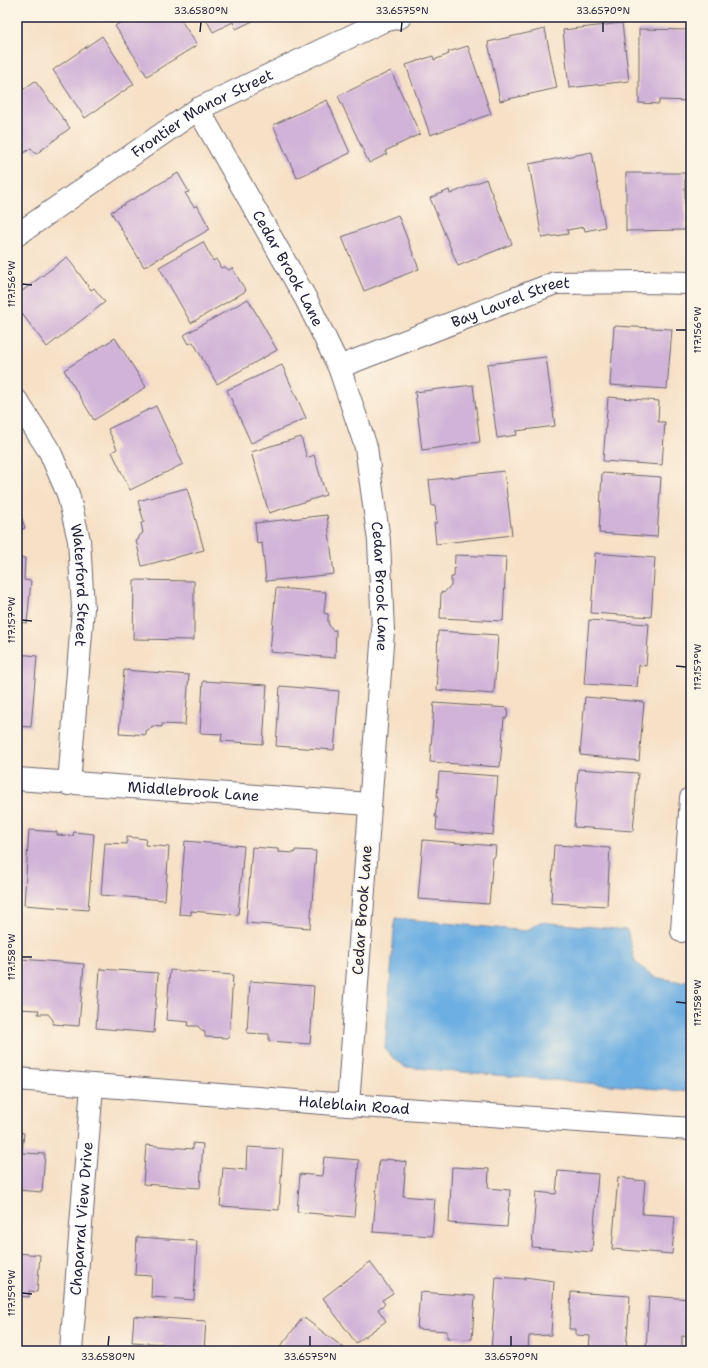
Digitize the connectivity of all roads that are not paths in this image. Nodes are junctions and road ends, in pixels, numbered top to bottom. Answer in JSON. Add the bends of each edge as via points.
{"nodes":[{"id":1,"x":400,"y":17,"type":"edge"},
{"id":2,"x":198,"y":109,"type":"junction"},
{"id":3,"x":17,"y":235,"type":"edge"},
{"id":4,"x":691,"y":283,"type":"edge"},
{"id":5,"x":339,"y":367,"type":"junction"},
{"id":6,"x":17,"y":401,"type":"edge"},
{"id":7,"x":17,"y":779,"type":"edge"},
{"id":8,"x":69,"y":784,"type":"junction"},
{"id":9,"x":691,"y":798,"type":"edge"},
{"id":10,"x":370,"y":804,"type":"junction"},
{"id":11,"x":682,"y":930,"type":"dead end"},
{"id":12,"x":17,"y":1079,"type":"edge"},
{"id":13,"x":92,"y":1086,"type":"junction"},
{"id":14,"x":348,"y":1105,"type":"junction"},
{"id":15,"x":691,"y":1129,"type":"edge"},
{"id":16,"x":71,"y":1351,"type":"edge"}],
"edges":[{"from":1,"to":2,"type":"street","name":"Frontier Manor Street","via":[[382,21]]},
{"from":2,"to":3,"type":"street","name":"Frontier Manor Street"},
{"from":2,"to":5,"type":"street","name":"Cedar Brook Lane","via":[[306,299]]},
{"from":4,"to":5,"type":"street","name":"Bay Laurel Street","via":[[554,283]]},
{"from":5,"to":10,"type":"street","name":"Cedar Brook Lane","via":[[366,447],[379,541],[382,631]]},
{"from":6,"to":8,"type":"street","name":"Waterford Street","via":[[50,452],[68,494],[79,540],[83,608]]},
{"from":7,"to":8,"type":"street","name":"Middlebrook Lane"},
{"from":8,"to":10,"type":"street","name":"Middlebrook Lane"},
{"from":9,"to":11,"type":"street"},
{"from":10,"to":14,"type":"street","name":"Cedar Brook Lane"},
{"from":12,"to":13,"type":"street","name":"Haleblain Road"},
{"from":13,"to":14,"type":"street","name":"Haleblain Road"},
{"from":13,"to":16,"type":"street","name":"Chaparral View Drive"},
{"from":14,"to":15,"type":"street","name":"Haleblain Road"}]}
